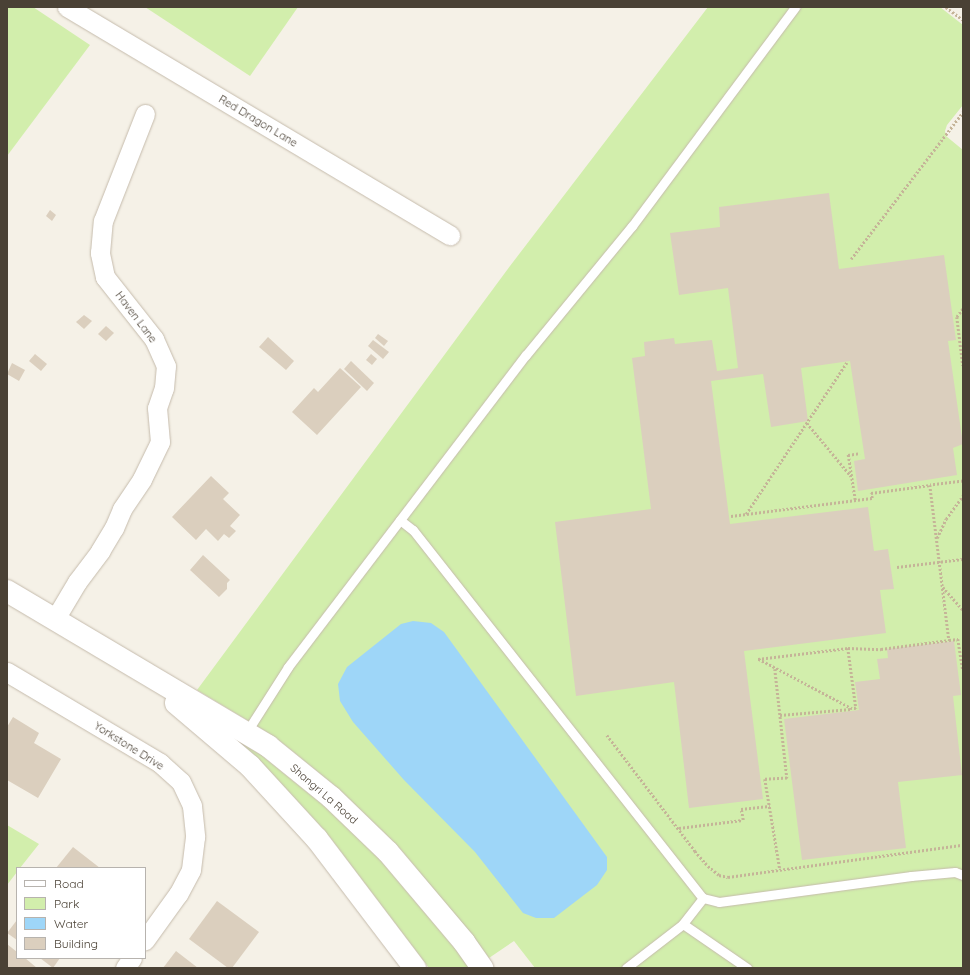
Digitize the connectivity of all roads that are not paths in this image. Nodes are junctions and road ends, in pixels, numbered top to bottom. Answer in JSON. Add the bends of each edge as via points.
{"nodes":[{"id":1,"x":67,"y":7,"type":"edge"},
{"id":2,"x":796,"y":7,"type":"edge"},
{"id":3,"x":145,"y":114,"type":"dead end"},
{"id":4,"x":450,"y":235,"type":"dead end"},
{"id":5,"x":400,"y":520,"type":"junction"},
{"id":6,"x":7,"y":592,"type":"edge"},
{"id":7,"x":55,"y":620,"type":"junction"},
{"id":8,"x":128,"y":662,"type":"junction"},
{"id":9,"x":7,"y":672,"type":"edge"},
{"id":10,"x":246,"y":733,"type":"junction"},
{"id":11,"x":963,"y":875,"type":"edge"},
{"id":12,"x":703,"y":898,"type":"junction"},
{"id":13,"x":683,"y":924,"type":"junction"},
{"id":14,"x":146,"y":939,"type":"edge"},
{"id":15,"x":131,"y":959,"type":"edge"},
{"id":16,"x":125,"y":968,"type":"edge"},
{"id":17,"x":415,"y":968,"type":"edge"},
{"id":18,"x":482,"y":968,"type":"edge"},
{"id":19,"x":626,"y":968,"type":"edge"},
{"id":20,"x":747,"y":968,"type":"edge"}],
"edges":[{"from":1,"to":4,"type":"street","name":"Red Dragon Lane"},
{"from":2,"to":5,"type":"lane","via":[[632,226],[526,355]]},
{"from":3,"to":7,"type":"street","name":"Haven Lane","via":[[103,221],[100,253],[105,277],[154,339],[166,366],[164,388],[157,408],[160,442],[114,528]]},
{"from":5,"to":10,"type":"lane","via":[[288,667]]},
{"from":5,"to":12,"type":"lane","via":[[413,530]]},
{"from":6,"to":7,"type":"street","name":"Shangri La Road"},
{"from":7,"to":8,"type":"street","name":"Shangri La Road"},
{"from":8,"to":10,"type":"street","name":"Shangri La Road"},
{"from":8,"to":17,"type":"street","name":"Shangri La Road","via":[[250,766],[317,839]]},
{"from":9,"to":14,"type":"street","name":"Yorkstone Drive","via":[[160,764],[181,782],[192,806],[194,821],[191,870],[178,894]]},
{"from":10,"to":18,"type":"street","name":"Shangri La Road","via":[[268,746],[331,797],[388,852],[464,942]]},
{"from":11,"to":12,"type":"lane","via":[[955,872],[911,876],[719,902]]},
{"from":12,"to":13,"type":"lane"},
{"from":13,"to":19,"type":"lane"},
{"from":13,"to":20,"type":"lane"},
{"from":15,"to":16,"type":"street"}]}
